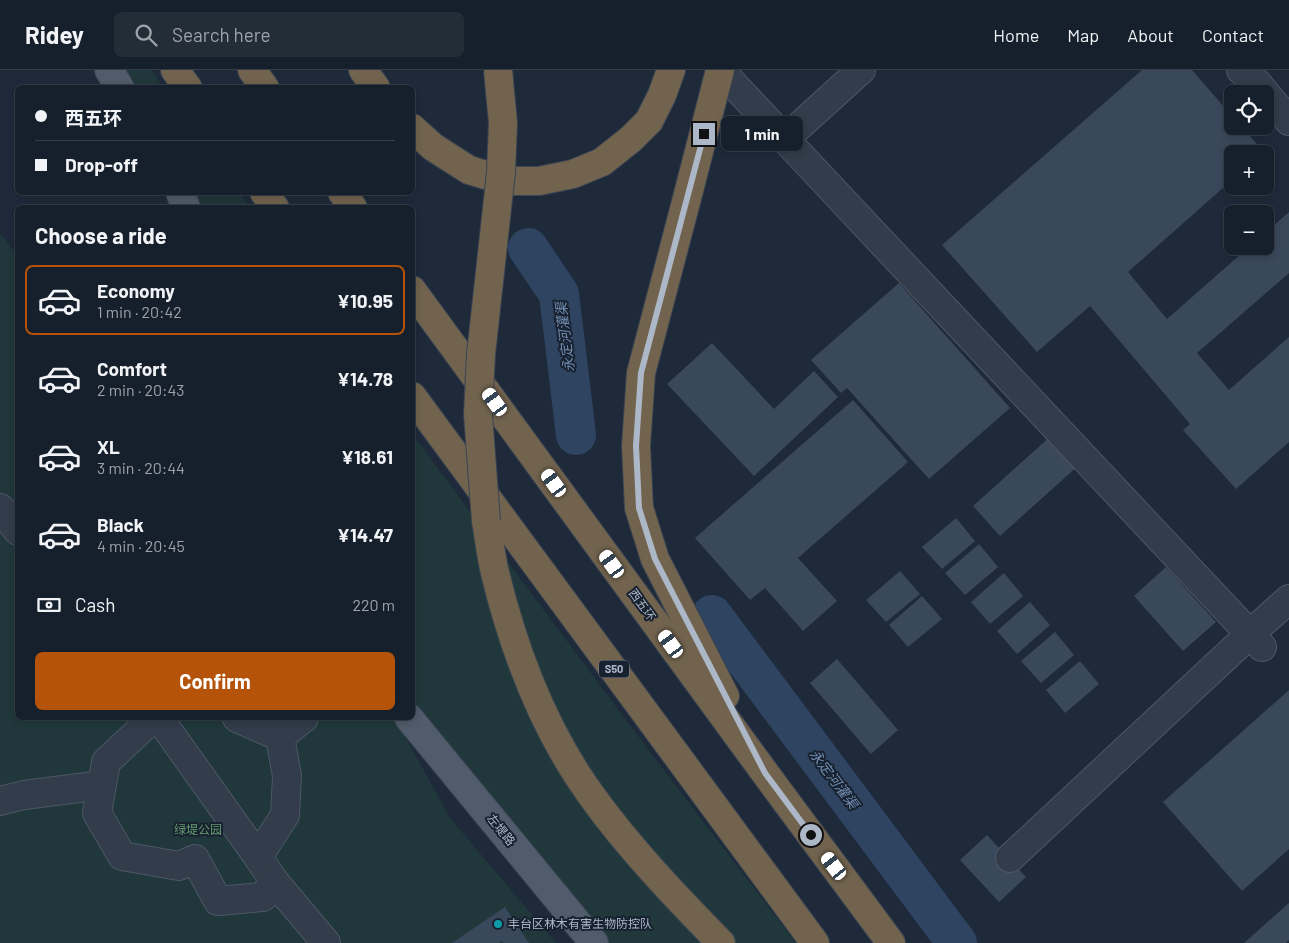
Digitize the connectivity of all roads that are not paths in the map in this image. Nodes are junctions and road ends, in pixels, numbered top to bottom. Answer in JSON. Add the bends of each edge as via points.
{"nodes":[{"id":1,"x":109,"y":70,"type":"edge"},
{"id":2,"x":175,"y":70,"type":"edge"},
{"id":3,"x":252,"y":70,"type":"edge"},
{"id":4,"x":363,"y":70,"type":"edge"},
{"id":5,"x":498,"y":70,"type":"edge"},
{"id":6,"x":671,"y":70,"type":"edge"},
{"id":7,"x":713,"y":70,"type":"edge"},
{"id":8,"x":720,"y":70,"type":"edge"},
{"id":9,"x":861,"y":70,"type":"edge"},
{"id":10,"x":1242,"y":70,"type":"edge"},
{"id":11,"x":746,"y":82,"type":"edge"},
{"id":12,"x":118,"y":85,"type":"edge"},
{"id":13,"x":186,"y":85,"type":"edge"},
{"id":14,"x":263,"y":85,"type":"edge"},
{"id":15,"x":374,"y":85,"type":"edge"},
{"id":16,"x":712,"y":101,"type":"junction"},
{"id":17,"x":1289,"y":122,"type":"edge"},
{"id":18,"x":415,"y":131,"type":"edge"},
{"id":19,"x":785,"y":138,"type":"junction"},
{"id":20,"x":415,"y":294,"type":"edge"},
{"id":21,"x":415,"y":400,"type":"edge"},
{"id":22,"x":0,"y":508,"type":"edge"},
{"id":23,"x":15,"y":527,"type":"edge"},
{"id":24,"x":1289,"y":599,"type":"edge"},
{"id":25,"x":1256,"y":640,"type":"junction"},
{"id":26,"x":151,"y":720,"type":"edge"},
{"id":27,"x":160,"y":720,"type":"edge"},
{"id":28,"x":242,"y":720,"type":"edge"},
{"id":29,"x":301,"y":720,"type":"edge"},
{"id":30,"x":410,"y":720,"type":"edge"},
{"id":31,"x":280,"y":737,"type":"junction"},
{"id":32,"x":765,"y":773,"type":"junction"},
{"id":33,"x":102,"y":785,"type":"junction"},
{"id":34,"x":0,"y":801,"type":"edge"},
{"id":35,"x":258,"y":857,"type":"junction"},
{"id":36,"x":1010,"y":858,"type":"dead end"},
{"id":37,"x":274,"y":880,"type":"junction"},
{"id":38,"x":326,"y":943,"type":"edge"},
{"id":39,"x":594,"y":943,"type":"edge"},
{"id":40,"x":721,"y":943,"type":"edge"},
{"id":41,"x":815,"y":943,"type":"edge"},
{"id":42,"x":892,"y":943,"type":"edge"}],
"edges":[{"from":1,"to":12,"type":"main road"},
{"from":2,"to":13,"type":"highway"},
{"from":3,"to":14,"type":"highway"},
{"from":4,"to":15,"type":"highway"},
{"from":5,"to":40,"type":"highway","bridge":true,"via":[[503,123],[501,172],[482,337],[478,414],[486,521],[495,572],[510,627],[558,742],[590,794],[628,842]]},
{"from":6,"to":18,"type":"highway","via":[[649,121],[602,162],[574,174],[539,181],[506,180],[469,170],[433,147]]},
{"from":7,"to":16,"type":"highway","bridge":true},
{"from":8,"to":11,"type":"street"},
{"from":8,"to":16,"type":"highway","bridge":true},
{"from":9,"to":19,"type":"street"},
{"from":10,"to":17,"type":"street"},
{"from":11,"to":19,"type":"street"},
{"from":16,"to":32,"type":"highway","bridge":true,"via":[[641,373],[636,446],[639,508],[655,559]]},
{"from":19,"to":25,"type":"street"},
{"from":20,"to":32,"type":"highway","name":"西五环"},
{"from":21,"to":41,"type":"highway","number":"S50"},
{"from":22,"to":23,"type":"street"},
{"from":24,"to":25,"type":"street"},
{"from":25,"to":36,"type":"street"},
{"from":26,"to":33,"type":"street","via":[[106,762]]},
{"from":27,"to":35,"type":"street"},
{"from":28,"to":31,"type":"street"},
{"from":29,"to":31,"type":"street"},
{"from":30,"to":39,"type":"main road","name":"左堤路"},
{"from":31,"to":35,"type":"street","via":[[287,776],[285,816]]},
{"from":32,"to":42,"type":"highway","name":"西五环"},
{"from":33,"to":34,"type":"street"},
{"from":33,"to":37,"type":"street","via":[[97,813],[122,856],[179,866],[195,859],[218,901],[263,896]]},
{"from":35,"to":37,"type":"street"},
{"from":37,"to":38,"type":"street"}]}
